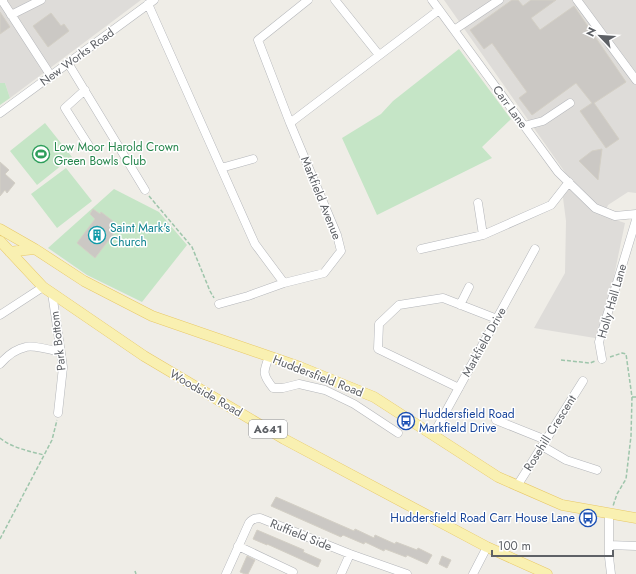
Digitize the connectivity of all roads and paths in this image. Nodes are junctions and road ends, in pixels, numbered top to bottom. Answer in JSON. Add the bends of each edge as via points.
{"nodes":[{"id":1,"x":3,"y":0,"type":"edge"},
{"id":2,"x":41,"y":0,"type":"edge"},
{"id":3,"x":308,"y":0,"type":"edge"},
{"id":4,"x":335,"y":0,"type":"edge"},
{"id":5,"x":432,"y":0,"type":"edge"},
{"id":6,"x":499,"y":0,"type":"edge"},
{"id":7,"x":577,"y":0,"type":"edge"},
{"id":8,"x":152,"y":2,"type":"edge"},
{"id":9,"x":439,"y":10,"type":"junction"},
{"id":10,"x":11,"y":15,"type":"junction"},
{"id":11,"x":454,"y":30,"type":"junction"},
{"id":12,"x":379,"y":55,"type":"junction"},
{"id":13,"x":68,"y":63,"type":"junction"},
{"id":14,"x":51,"y":76,"type":"junction"},
{"id":15,"x":636,"y":80,"type":"edge"},
{"id":16,"x":85,"y":90,"type":"junction"},
{"id":17,"x":570,"y":103,"type":"dead end"},
{"id":18,"x":0,"y":113,"type":"edge"},
{"id":19,"x":290,"y":123,"type":"junction"},
{"id":20,"x":524,"y":126,"type":"junction"},
{"id":21,"x":89,"y":146,"type":"dead end"},
{"id":22,"x":253,"y":159,"type":"dead end"},
{"id":23,"x":221,"y":168,"type":"junction"},
{"id":24,"x":568,"y":182,"type":"junction"},
{"id":25,"x":145,"y":190,"type":"joint"},
{"id":26,"x":478,"y":203,"type":"dead end"},
{"id":27,"x":636,"y":214,"type":"edge"},
{"id":28,"x":636,"y":220,"type":"edge"},
{"id":29,"x":0,"y":229,"type":"edge"},
{"id":30,"x":483,"y":235,"type":"junction"},
{"id":31,"x":0,"y":241,"type":"edge"},
{"id":32,"x":421,"y":249,"type":"dead end"},
{"id":33,"x":535,"y":249,"type":"dead end"},
{"id":34,"x":35,"y":250,"type":"junction"},
{"id":35,"x":10,"y":252,"type":"junction"},
{"id":36,"x":284,"y":283,"type":"junction"},
{"id":37,"x":42,"y":287,"type":"junction"},
{"id":38,"x":469,"y":287,"type":"dead end"},
{"id":39,"x":52,"y":293,"type":"junction"},
{"id":40,"x":219,"y":304,"type":"joint"},
{"id":41,"x":460,"y":305,"type":"junction"},
{"id":42,"x":0,"y":315,"type":"edge"},
{"id":43,"x":497,"y":319,"type":"junction"},
{"id":44,"x":60,"y":352,"type":"junction"},
{"id":45,"x":269,"y":357,"type":"junction"},
{"id":46,"x":602,"y":359,"type":"junction"},
{"id":47,"x":561,"y":360,"type":"dead end"},
{"id":48,"x":0,"y":364,"type":"edge"},
{"id":49,"x":583,"y":381,"type":"dead end"},
{"id":50,"x":459,"y":388,"type":"junction"},
{"id":51,"x":632,"y":397,"type":"junction"},
{"id":52,"x":636,"y":397,"type":"edge"},
{"id":53,"x":58,"y":413,"type":"joint"},
{"id":54,"x":496,"y":420,"type":"dead end"},
{"id":55,"x":398,"y":433,"type":"dead end"},
{"id":56,"x":433,"y":435,"type":"junction"},
{"id":57,"x":0,"y":438,"type":"edge"},
{"id":58,"x":544,"y":443,"type":"junction"},
{"id":59,"x":44,"y":455,"type":"junction"},
{"id":60,"x":597,"y":470,"type":"dead end"},
{"id":61,"x":517,"y":486,"type":"junction"},
{"id":62,"x":611,"y":514,"type":"junction"},
{"id":63,"x":636,"y":518,"type":"edge"},
{"id":64,"x":0,"y":539,"type":"edge"},
{"id":65,"x":609,"y":545,"type":"junction"},
{"id":66,"x":238,"y":546,"type":"junction"},
{"id":67,"x":636,"y":546,"type":"edge"},
{"id":68,"x":487,"y":547,"type":"junction"},
{"id":69,"x":350,"y":554,"type":"junction"},
{"id":70,"x":135,"y":571,"type":"dead end"},
{"id":71,"x":293,"y":572,"type":"dead end"},
{"id":72,"x":136,"y":574,"type":"edge"},
{"id":73,"x":226,"y":574,"type":"edge"},
{"id":74,"x":341,"y":574,"type":"edge"},
{"id":75,"x":407,"y":574,"type":"edge"},
{"id":76,"x":473,"y":574,"type":"edge"},
{"id":77,"x":547,"y":574,"type":"edge"},
{"id":78,"x":611,"y":574,"type":"edge"}],
"edges":[{"from":1,"to":10,"type":"street"},
{"from":2,"to":10,"type":"street"},
{"from":3,"to":19,"type":"street","via":[[258,40]]},
{"from":4,"to":12,"type":"street"},
{"from":5,"to":9,"type":"street","name":"Carr Lane"},
{"from":6,"to":11,"type":"street"},
{"from":7,"to":15,"type":"street"},
{"from":8,"to":13,"type":"street","name":"New Works Road"},
{"from":8,"to":23,"type":"street"},
{"from":9,"to":11,"type":"street","name":"Carr Lane"},
{"from":9,"to":12,"type":"street"},
{"from":10,"to":14,"type":"street"},
{"from":11,"to":20,"type":"street","name":"Carr Lane"},
{"from":12,"to":19,"type":"street"},
{"from":13,"to":14,"type":"street","name":"New Works Road"},
{"from":13,"to":16,"type":"street"},
{"from":14,"to":18,"type":"street","name":"New Works Road"},
{"from":16,"to":21,"type":"street","via":[[65,108]]},
{"from":16,"to":25,"type":"street"},
{"from":17,"to":20,"type":"street","via":[[543,121]]},
{"from":19,"to":36,"type":"street","name":"Markfield Avenue","via":[[337,235],[341,252],[324,273]]},
{"from":20,"to":24,"type":"street","name":"Carr Lane"},
{"from":22,"to":23,"type":"street"},
{"from":23,"to":36,"type":"street","via":[[255,244]]},
{"from":24,"to":27,"type":"street","name":"Carr Lane","via":[[595,208],[615,216]]},
{"from":24,"to":30,"type":"street","via":[[550,205]]},
{"from":25,"to":40,"type":"path","via":[[192,247],[210,291]]},
{"from":26,"to":30,"type":"street"},
{"from":28,"to":46,"type":"street","name":"Holly Hall Lane","via":[[600,342]]},
{"from":29,"to":34,"type":"main road","name":"Huddersfield Road"},
{"from":30,"to":32,"type":"street"},
{"from":31,"to":35,"type":"main road","number":"A641"},
{"from":33,"to":43,"type":"street","name":"Markfield Drive"},
{"from":34,"to":35,"type":"main road"},
{"from":34,"to":45,"type":"main road","name":"Huddersfield Road","via":[[84,281],[152,316]]},
{"from":35,"to":37,"type":"main road","name":"Woodside Road","number":"A641"},
{"from":36,"to":40,"type":"street"},
{"from":37,"to":39,"type":"main road","name":"Woodside Road","number":"A641"},
{"from":37,"to":42,"type":"street"},
{"from":38,"to":41,"type":"street"},
{"from":39,"to":44,"type":"street","name":"Park Bottom"},
{"from":39,"to":68,"type":"main road","name":"Woodside Road","number":"A641","via":[[144,356],[284,439]]},
{"from":41,"to":43,"type":"street"},
{"from":41,"to":50,"type":"street","via":[[444,298],[399,305],[379,324],[378,349]]},
{"from":43,"to":50,"type":"street","name":"Markfield Drive"},
{"from":44,"to":48,"type":"street","via":[[27,347],[4,359]]},
{"from":44,"to":53,"type":"street","name":"Park Bottom","via":[[63,367]]},
{"from":45,"to":55,"type":"street","via":[[264,370],[265,379],[273,388],[299,384],[325,390],[354,404]]},
{"from":45,"to":56,"type":"main road","name":"Huddersfield Road","via":[[374,398]]},
{"from":46,"to":47,"type":"path","via":[[590,363]]},
{"from":46,"to":51,"type":"path","via":[[622,352],[626,354]]},
{"from":49,"to":58,"type":"street","name":"Rosehill Crescent"},
{"from":50,"to":56,"type":"street","name":"Markfield Drive"},
{"from":51,"to":52,"type":"path"},
{"from":51,"to":62,"type":"path","via":[[626,479],[617,494]]},
{"from":53,"to":59,"type":"path","via":[[52,440]]},
{"from":54,"to":58,"type":"street"},
{"from":56,"to":61,"type":"main road","name":"Huddersfield Road","via":[[498,477]]},
{"from":57,"to":59,"type":"path","via":[[7,444]]},
{"from":58,"to":60,"type":"street","via":[[566,460]]},
{"from":58,"to":61,"type":"street","name":"Rosehill Crescent"},
{"from":59,"to":64,"type":"path"},
{"from":61,"to":62,"type":"main road","name":"Huddersfield Road","via":[[562,504]]},
{"from":62,"to":63,"type":"main road","name":"Huddersfield Road"},
{"from":62,"to":65,"type":"street"},
{"from":65,"to":67,"type":"street"},
{"from":65,"to":78,"type":"street"},
{"from":66,"to":69,"type":"street","name":"Ruffield Side","via":[[251,520],[260,518]]},
{"from":66,"to":71,"type":"street"},
{"from":66,"to":73,"type":"street","name":"Ruffield Side"},
{"from":68,"to":76,"type":"street"},
{"from":68,"to":77,"type":"main road","name":"Woodside Road","number":"A641"},
{"from":69,"to":74,"type":"street"},
{"from":69,"to":75,"type":"street","name":"Ruffield Side"},
{"from":70,"to":72,"type":"path"}]}
